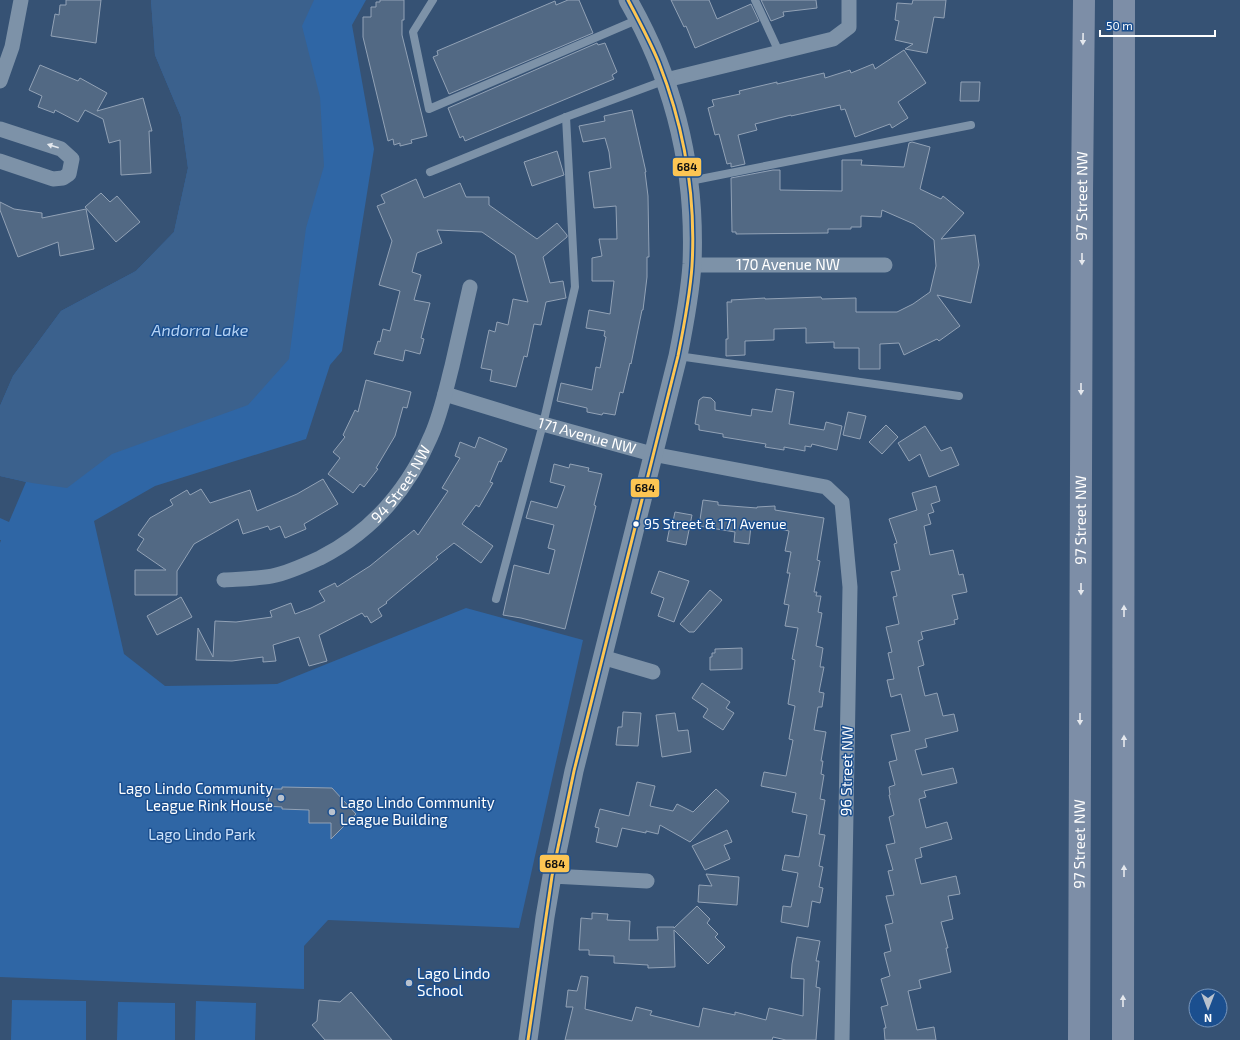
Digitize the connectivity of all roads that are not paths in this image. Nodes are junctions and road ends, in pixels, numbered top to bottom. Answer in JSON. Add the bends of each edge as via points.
{"nodes":[{"id":1,"x":21,"y":0,"type":"edge"},
{"id":2,"x":433,"y":0,"type":"edge"},
{"id":3,"x":628,"y":0,"type":"edge"},
{"id":4,"x":756,"y":0,"type":"edge"},
{"id":5,"x":849,"y":0,"type":"edge"},
{"id":6,"x":1084,"y":0,"type":"edge"},
{"id":7,"x":1124,"y":0,"type":"edge"},
{"id":8,"x":639,"y":19,"type":"junction"},
{"id":9,"x":779,"y":52,"type":"junction"},
{"id":10,"x":666,"y":80,"type":"junction"},
{"id":11,"x":0,"y":81,"type":"edge"},
{"id":12,"x":566,"y":117,"type":"junction"},
{"id":13,"x":971,"y":125,"type":"dead end"},
{"id":14,"x":0,"y":129,"type":"edge"},
{"id":15,"x":0,"y":161,"type":"edge"},
{"id":16,"x":430,"y":172,"type":"dead end"},
{"id":17,"x":690,"y":181,"type":"junction"},
{"id":18,"x":885,"y":264,"type":"dead end"},
{"id":19,"x":692,"y":265,"type":"junction"},
{"id":20,"x":470,"y":287,"type":"dead end"},
{"id":21,"x":678,"y":356,"type":"junction"},
{"id":22,"x":445,"y":394,"type":"junction"},
{"id":23,"x":959,"y":396,"type":"dead end"},
{"id":24,"x":543,"y":424,"type":"junction"},
{"id":25,"x":652,"y":454,"type":"junction"},
{"id":26,"x":842,"y":502,"type":"joint"},
{"id":27,"x":224,"y":580,"type":"dead end"},
{"id":28,"x":496,"y":599,"type":"dead end"},
{"id":29,"x":602,"y":657,"type":"junction"},
{"id":30,"x":653,"y":672,"type":"dead end"},
{"id":31,"x":552,"y":876,"type":"junction"},
{"id":32,"x":647,"y":881,"type":"dead end"},
{"id":33,"x":528,"y":1040,"type":"edge"},
{"id":34,"x":842,"y":1040,"type":"edge"},
{"id":35,"x":1079,"y":1040,"type":"edge"},
{"id":36,"x":1124,"y":1040,"type":"edge"}],
"edges":[{"from":1,"to":11,"type":"street","via":[[12,47]]},
{"from":2,"to":8,"type":"lane","via":[[412,32],[429,109]]},
{"from":3,"to":8,"type":"street"},
{"from":4,"to":9,"type":"lane"},
{"from":5,"to":9,"type":"street","via":[[849,27],[833,39]]},
{"from":6,"to":35,"type":"main road","name":"97 Street NW","one_way":true},
{"from":36,"to":7,"type":"main road","one_way":true},
{"from":8,"to":10,"type":"street"},
{"from":9,"to":10,"type":"street"},
{"from":10,"to":12,"type":"lane"},
{"from":10,"to":17,"type":"street"},
{"from":12,"to":16,"type":"lane"},
{"from":12,"to":24,"type":"lane","via":[[575,287]]},
{"from":13,"to":17,"type":"lane"},
{"from":15,"to":14,"type":"street","one_way":true,"via":[[53,179],[63,178],[69,174],[72,159],[61,149]]},
{"from":17,"to":19,"type":"street"},
{"from":18,"to":19,"type":"street","name":"170 Avenue NW"},
{"from":19,"to":21,"type":"street"},
{"from":20,"to":22,"type":"street","name":"94 Street NW"},
{"from":21,"to":23,"type":"lane"},
{"from":21,"to":25,"type":"street"},
{"from":22,"to":24,"type":"street","name":"171 Avenue NW"},
{"from":22,"to":27,"type":"street","name":"94 Street NW","via":[[432,435],[404,487],[377,518],[356,536],[337,549],[288,572]]},
{"from":24,"to":25,"type":"street","name":"171 Avenue NW"},
{"from":24,"to":28,"type":"lane"},
{"from":25,"to":26,"type":"street","name":"171 Avenue NW","via":[[826,487]]},
{"from":25,"to":29,"type":"street"},
{"from":26,"to":34,"type":"street","name":"96 Street NW","via":[[850,587]]},
{"from":29,"to":30,"type":"street"},
{"from":29,"to":31,"type":"street"},
{"from":31,"to":32,"type":"street"},
{"from":31,"to":33,"type":"street"}]}
